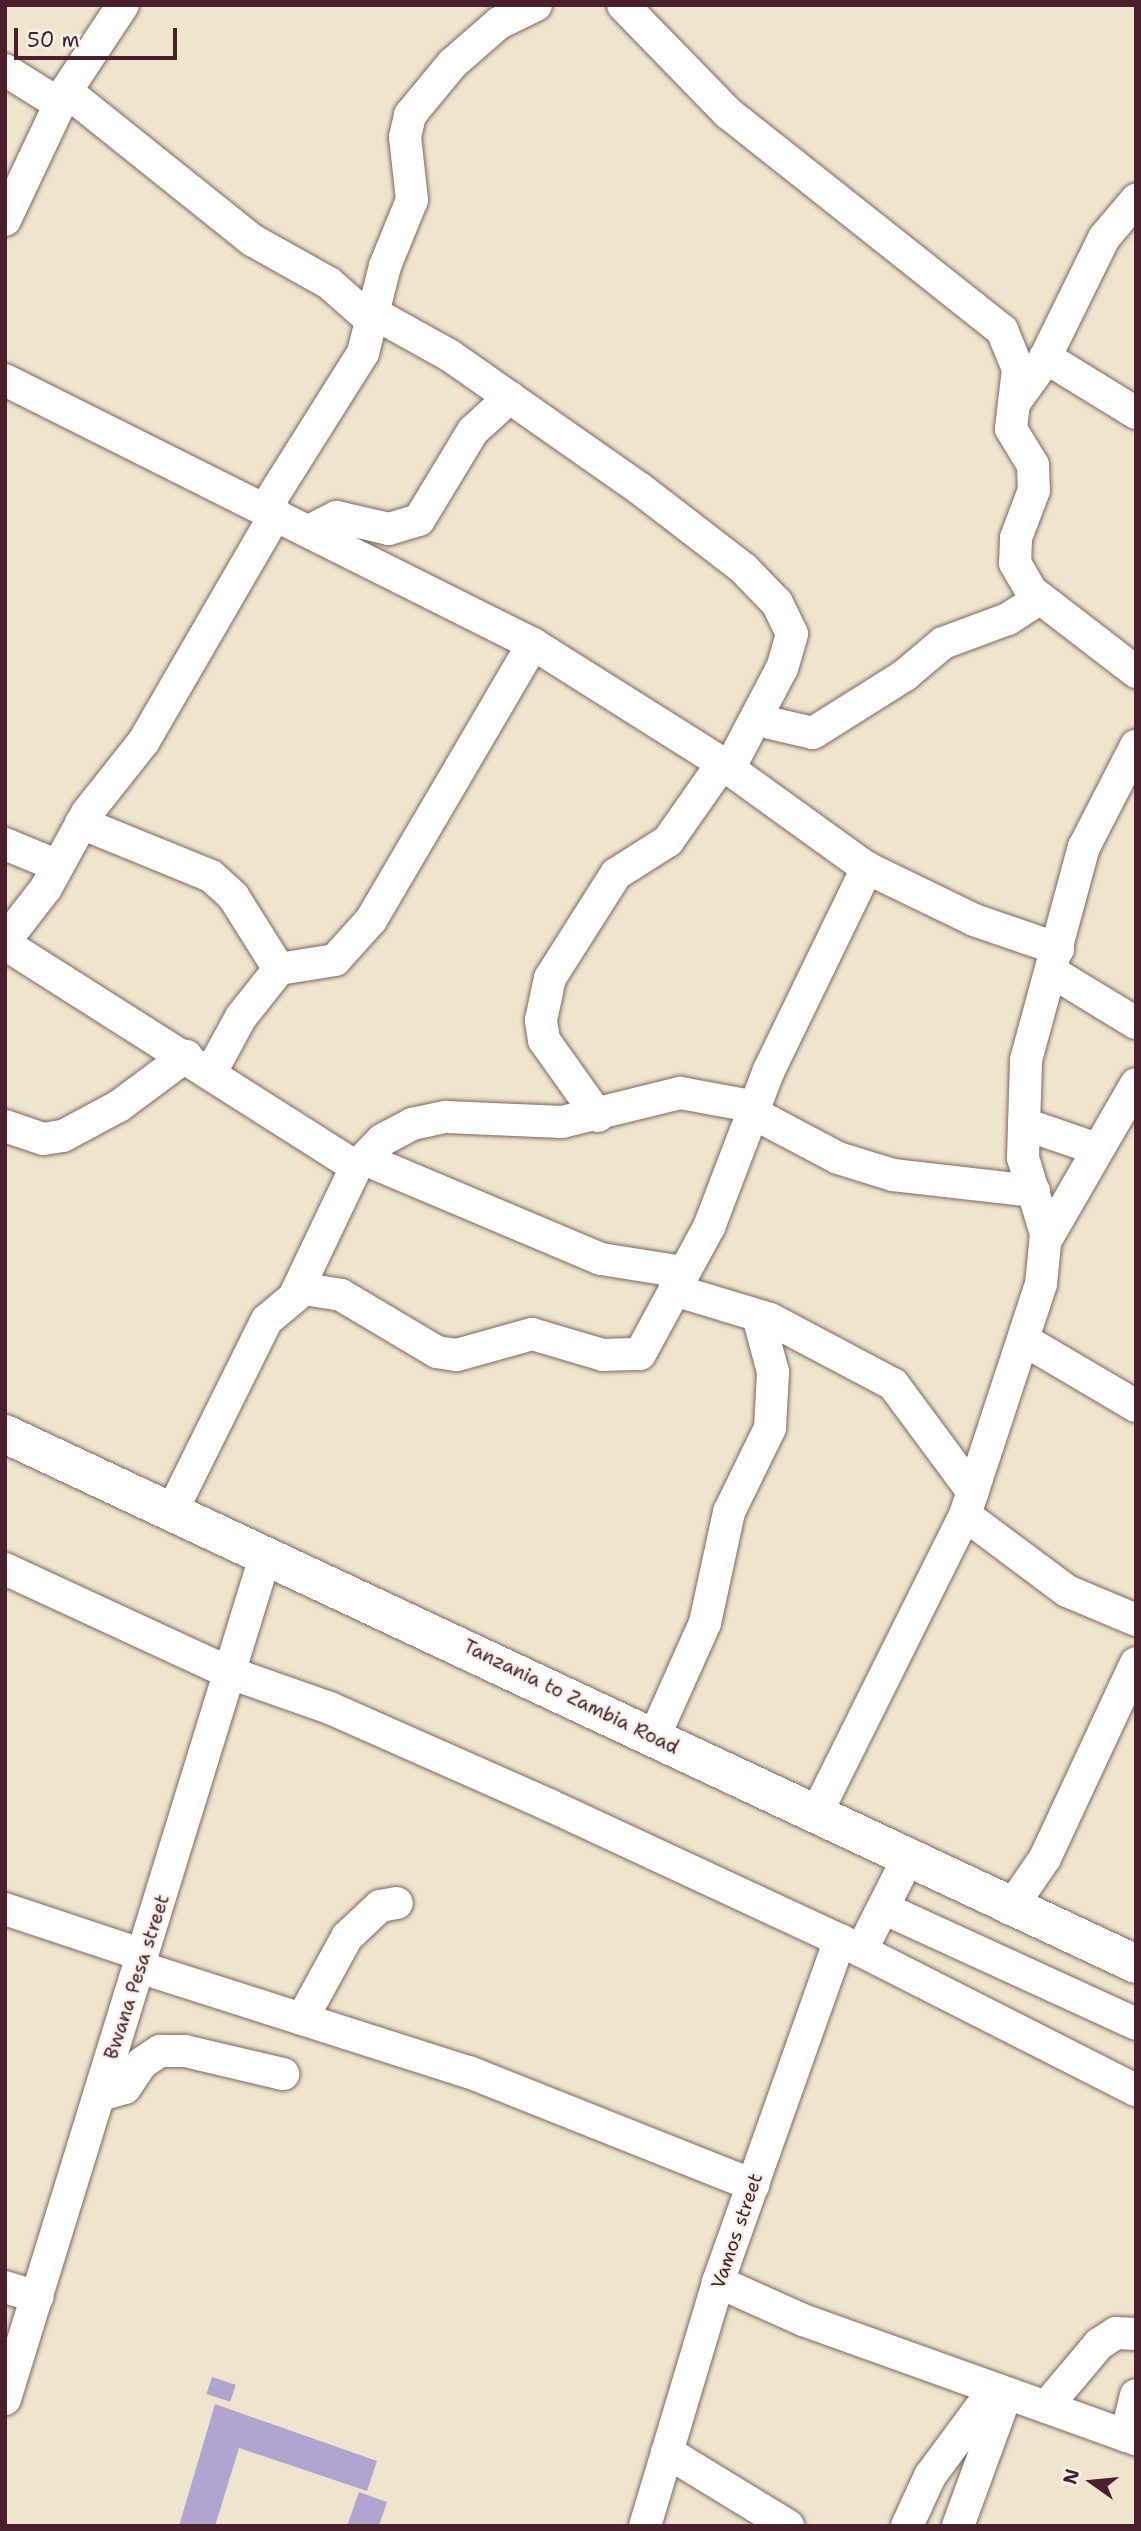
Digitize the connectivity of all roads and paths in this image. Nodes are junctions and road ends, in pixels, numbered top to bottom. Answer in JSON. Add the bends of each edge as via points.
{"nodes":[{"id":1,"x":123,"y":5,"type":"edge"},
{"id":2,"x":536,"y":5,"type":"edge"},
{"id":3,"x":623,"y":5,"type":"edge"},
{"id":4,"x":5,"y":70,"type":"edge"},
{"id":5,"x":63,"y":98,"type":"junction"},
{"id":6,"x":1136,"y":200,"type":"edge"},
{"id":7,"x":5,"y":220,"type":"edge"},
{"id":8,"x":373,"y":317,"type":"junction"},
{"id":9,"x":1045,"y":357,"type":"junction"},
{"id":10,"x":5,"y":380,"type":"edge"},
{"id":11,"x":510,"y":397,"type":"junction"},
{"id":12,"x":1011,"y":407,"type":"junction"},
{"id":13,"x":1136,"y":413,"type":"edge"},
{"id":14,"x":271,"y":510,"type":"junction"},
{"id":15,"x":311,"y":530,"type":"junction"},
{"id":16,"x":1040,"y":598,"type":"junction"},
{"id":17,"x":533,"y":644,"type":"junction"},
{"id":18,"x":1136,"y":672,"type":"edge"},
{"id":19,"x":757,"y":720,"type":"junction"},
{"id":20,"x":1136,"y":746,"type":"edge"},
{"id":21,"x":726,"y":766,"type":"junction"},
{"id":22,"x":81,"y":823,"type":"junction"},
{"id":23,"x":5,"y":844,"type":"edge"},
{"id":24,"x":58,"y":866,"type":"junction"},
{"id":25,"x":867,"y":868,"type":"junction"},
{"id":26,"x":5,"y":943,"type":"edge"},
{"id":27,"x":1055,"y":960,"type":"junction"},
{"id":28,"x":279,"y":970,"type":"junction"},
{"id":29,"x":1136,"y":1023,"type":"edge"},
{"id":30,"x":198,"y":1064,"type":"junction"},
{"id":31,"x":1136,"y":1084,"type":"edge"},
{"id":32,"x":754,"y":1110,"type":"junction"},
{"id":33,"x":598,"y":1116,"type":"junction"},
{"id":34,"x":1024,"y":1124,"type":"junction"},
{"id":35,"x":5,"y":1126,"type":"edge"},
{"id":36,"x":1097,"y":1149,"type":"junction"},
{"id":37,"x":360,"y":1163,"type":"junction"},
{"id":38,"x":1034,"y":1191,"type":"junction"},
{"id":39,"x":1046,"y":1240,"type":"junction"},
{"id":40,"x":679,"y":1281,"type":"junction"},
{"id":41,"x":295,"y":1295,"type":"junction"},
{"id":42,"x":758,"y":1316,"type":"junction"},
{"id":43,"x":1024,"y":1340,"type":"junction"},
{"id":44,"x":1136,"y":1406,"type":"edge"},
{"id":45,"x":5,"y":1434,"type":"edge"},
{"id":46,"x":969,"y":1503,"type":"junction"},
{"id":47,"x":172,"y":1511,"type":"junction"},
{"id":48,"x":266,"y":1554,"type":"junction"},
{"id":49,"x":5,"y":1569,"type":"edge"},
{"id":50,"x":1136,"y":1620,"type":"edge"},
{"id":51,"x":1136,"y":1663,"type":"edge"},
{"id":52,"x":230,"y":1673,"type":"junction"},
{"id":53,"x":654,"y":1737,"type":"junction"},
{"id":54,"x":815,"y":1816,"type":"junction"},
{"id":55,"x":907,"y":1860,"type":"junction"},
{"id":56,"x":397,"y":1903,"type":"dead end"},
{"id":57,"x":883,"y":1908,"type":"junction"},
{"id":58,"x":5,"y":1909,"type":"edge"},
{"id":59,"x":1010,"y":1909,"type":"junction"},
{"id":60,"x":850,"y":1945,"type":"junction"},
{"id":61,"x":141,"y":1961,"type":"junction"},
{"id":62,"x":1136,"y":1965,"type":"edge"},
{"id":63,"x":302,"y":2019,"type":"junction"},
{"id":64,"x":1136,"y":2024,"type":"edge"},
{"id":65,"x":283,"y":2074,"type":"dead end"},
{"id":66,"x":1136,"y":2090,"type":"edge"},
{"id":67,"x":100,"y":2095,"type":"junction"},
{"id":68,"x":753,"y":2185,"type":"junction"},
{"id":69,"x":718,"y":2282,"type":"junction"},
{"id":70,"x":5,"y":2287,"type":"edge"},
{"id":71,"x":38,"y":2297,"type":"junction"},
{"id":72,"x":1136,"y":2334,"type":"edge"},
{"id":73,"x":8,"y":2382,"type":"edge"},
{"id":74,"x":1000,"y":2393,"type":"junction"},
{"id":75,"x":1136,"y":2395,"type":"edge"},
{"id":76,"x":1046,"y":2407,"type":"junction"},
{"id":77,"x":1131,"y":2437,"type":"edge"},
{"id":78,"x":667,"y":2452,"type":"junction"},
{"id":79,"x":645,"y":2526,"type":"edge"},
{"id":80,"x":788,"y":2526,"type":"edge"},
{"id":81,"x":907,"y":2526,"type":"edge"},
{"id":82,"x":958,"y":2526,"type":"edge"}],
"edges":[{"from":1,"to":5,"type":"street"},
{"from":2,"to":8,"type":"street","via":[[499,23],[452,64],[410,116],[405,137],[412,200]]},
{"from":3,"to":12,"type":"street","via":[[728,113],[1002,330],[1018,369]]},
{"from":4,"to":5,"type":"street"},
{"from":5,"to":7,"type":"street"},
{"from":5,"to":8,"type":"street","via":[[252,240],[329,283]]},
{"from":6,"to":9,"type":"street","via":[[1086,270]]},
{"from":8,"to":11,"type":"street"},
{"from":8,"to":14,"type":"street","via":[[363,353]]},
{"from":9,"to":12,"type":"street"},
{"from":9,"to":13,"type":"street"},
{"from":10,"to":14,"type":"street"},
{"from":11,"to":15,"type":"street","via":[[473,431],[419,520],[389,530],[337,517]]},
{"from":11,"to":19,"type":"street","via":[[650,496],[744,569],[777,603],[792,634]]},
{"from":12,"to":16,"type":"street","via":[[1011,429],[1033,465],[1034,490],[1016,538],[1015,563]]},
{"from":14,"to":15,"type":"street"},
{"from":14,"to":22,"type":"street","via":[[144,741]]},
{"from":15,"to":17,"type":"street"},
{"from":16,"to":18,"type":"street"},
{"from":16,"to":19,"type":"street","via":[[1008,619],[943,643],[905,676],[813,733]]},
{"from":17,"to":21,"type":"street"},
{"from":17,"to":28,"type":"street","via":[[370,920],[335,960]]},
{"from":19,"to":21,"type":"street"},
{"from":20,"to":27,"type":"street","via":[[1084,847]]},
{"from":21,"to":25,"type":"street"},
{"from":21,"to":33,"type":"street","via":[[668,841],[616,874],[550,978],[541,1020],[544,1040]]},
{"from":22,"to":24,"type":"street"},
{"from":22,"to":28,"type":"street","via":[[211,876],[233,897]]},
{"from":23,"to":24,"type":"street"},
{"from":24,"to":26,"type":"street"},
{"from":25,"to":27,"type":"street"},
{"from":25,"to":32,"type":"street"},
{"from":26,"to":30,"type":"street"},
{"from":27,"to":29,"type":"street"},
{"from":27,"to":34,"type":"street","via":[[1026,1060]]},
{"from":28,"to":30,"type":"street"},
{"from":30,"to":35,"type":"street","via":[[63,1136],[43,1139]]},
{"from":30,"to":37,"type":"street"},
{"from":31,"to":36,"type":"street"},
{"from":32,"to":33,"type":"street","via":[[680,1093]]},
{"from":32,"to":38,"type":"street","via":[[838,1158],[893,1174]]},
{"from":32,"to":40,"type":"street","via":[[709,1227]]},
{"from":33,"to":37,"type":"street","via":[[522,1125],[446,1117],[402,1129]]},
{"from":34,"to":36,"type":"street"},
{"from":34,"to":38,"type":"street","via":[[1023,1158]]},
{"from":36,"to":39,"type":"street"},
{"from":37,"to":40,"type":"street","via":[[601,1259]]},
{"from":37,"to":41,"type":"street"},
{"from":38,"to":39,"type":"street"},
{"from":39,"to":43,"type":"street"},
{"from":40,"to":41,"type":"street","via":[[640,1354],[624,1358],[532,1334],[457,1355],[437,1352],[341,1295],[321,1287]]},
{"from":40,"to":42,"type":"street"},
{"from":41,"to":47,"type":"street","via":[[267,1320]]},
{"from":42,"to":46,"type":"street","via":[[893,1384]]},
{"from":42,"to":53,"type":"street","via":[[773,1372],[770,1428],[729,1512],[705,1623]]},
{"from":43,"to":44,"type":"street"},
{"from":43,"to":46,"type":"street"},
{"from":45,"to":47,"type":"highway","name":"Tanzania to Zambia Road"},
{"from":46,"to":50,"type":"street","via":[[1067,1591]]},
{"from":46,"to":54,"type":"street"},
{"from":47,"to":48,"type":"highway","name":"Tanzania to Zambia Road"},
{"from":48,"to":52,"type":"street","name":"Bwana Pesa street"},
{"from":48,"to":53,"type":"highway","name":"Tanzania to Zambia Road"},
{"from":49,"to":52,"type":"street"},
{"from":51,"to":59,"type":"street","via":[[1045,1858]]},
{"from":52,"to":60,"type":"street","via":[[394,1736]]},
{"from":52,"to":61,"type":"street","name":"Bwana Pesa street"},
{"from":53,"to":54,"type":"highway","name":"Tanzania to Zambia Road"},
{"from":54,"to":55,"type":"highway","name":"Tanzania to Zambia Road"},
{"from":55,"to":57,"type":"street","name":"Vamos street"},
{"from":55,"to":59,"type":"highway","name":"Tanzania to Zambia Road"},
{"from":56,"to":63,"type":"street","via":[[380,1906],[347,1937]]},
{"from":57,"to":60,"type":"street","name":"Vamos street"},
{"from":57,"to":64,"type":"street"},
{"from":58,"to":61,"type":"street"},
{"from":59,"to":62,"type":"highway","name":"Tanzania to Zambia Road"},
{"from":60,"to":66,"type":"street"},
{"from":60,"to":68,"type":"street","name":"Vamos street"},
{"from":61,"to":63,"type":"street"},
{"from":61,"to":67,"type":"street","name":"Bwana Pesa street"},
{"from":63,"to":68,"type":"street","via":[[469,2072]]},
{"from":65,"to":67,"type":"street","via":[[185,2051],[160,2051],[142,2063],[125,2088]]},
{"from":67,"to":71,"type":"street","name":"Bwana Pesa street"},
{"from":68,"to":69,"type":"street","name":"Vamos street"},
{"from":69,"to":74,"type":"street"},
{"from":69,"to":78,"type":"street","name":"Vamos street"},
{"from":70,"to":71,"type":"street"},
{"from":71,"to":73,"type":"street","name":"Bwana Pesa street"},
{"from":72,"to":76,"type":"street","via":[[1116,2333],[1099,2344]]},
{"from":74,"to":76,"type":"street"},
{"from":74,"to":81,"type":"street","via":[[930,2476]]},
{"from":74,"to":82,"type":"street"},
{"from":75,"to":77,"type":"street"},
{"from":76,"to":77,"type":"street"},
{"from":78,"to":79,"type":"street","name":"Vamos street"},
{"from":78,"to":80,"type":"street"}]}
